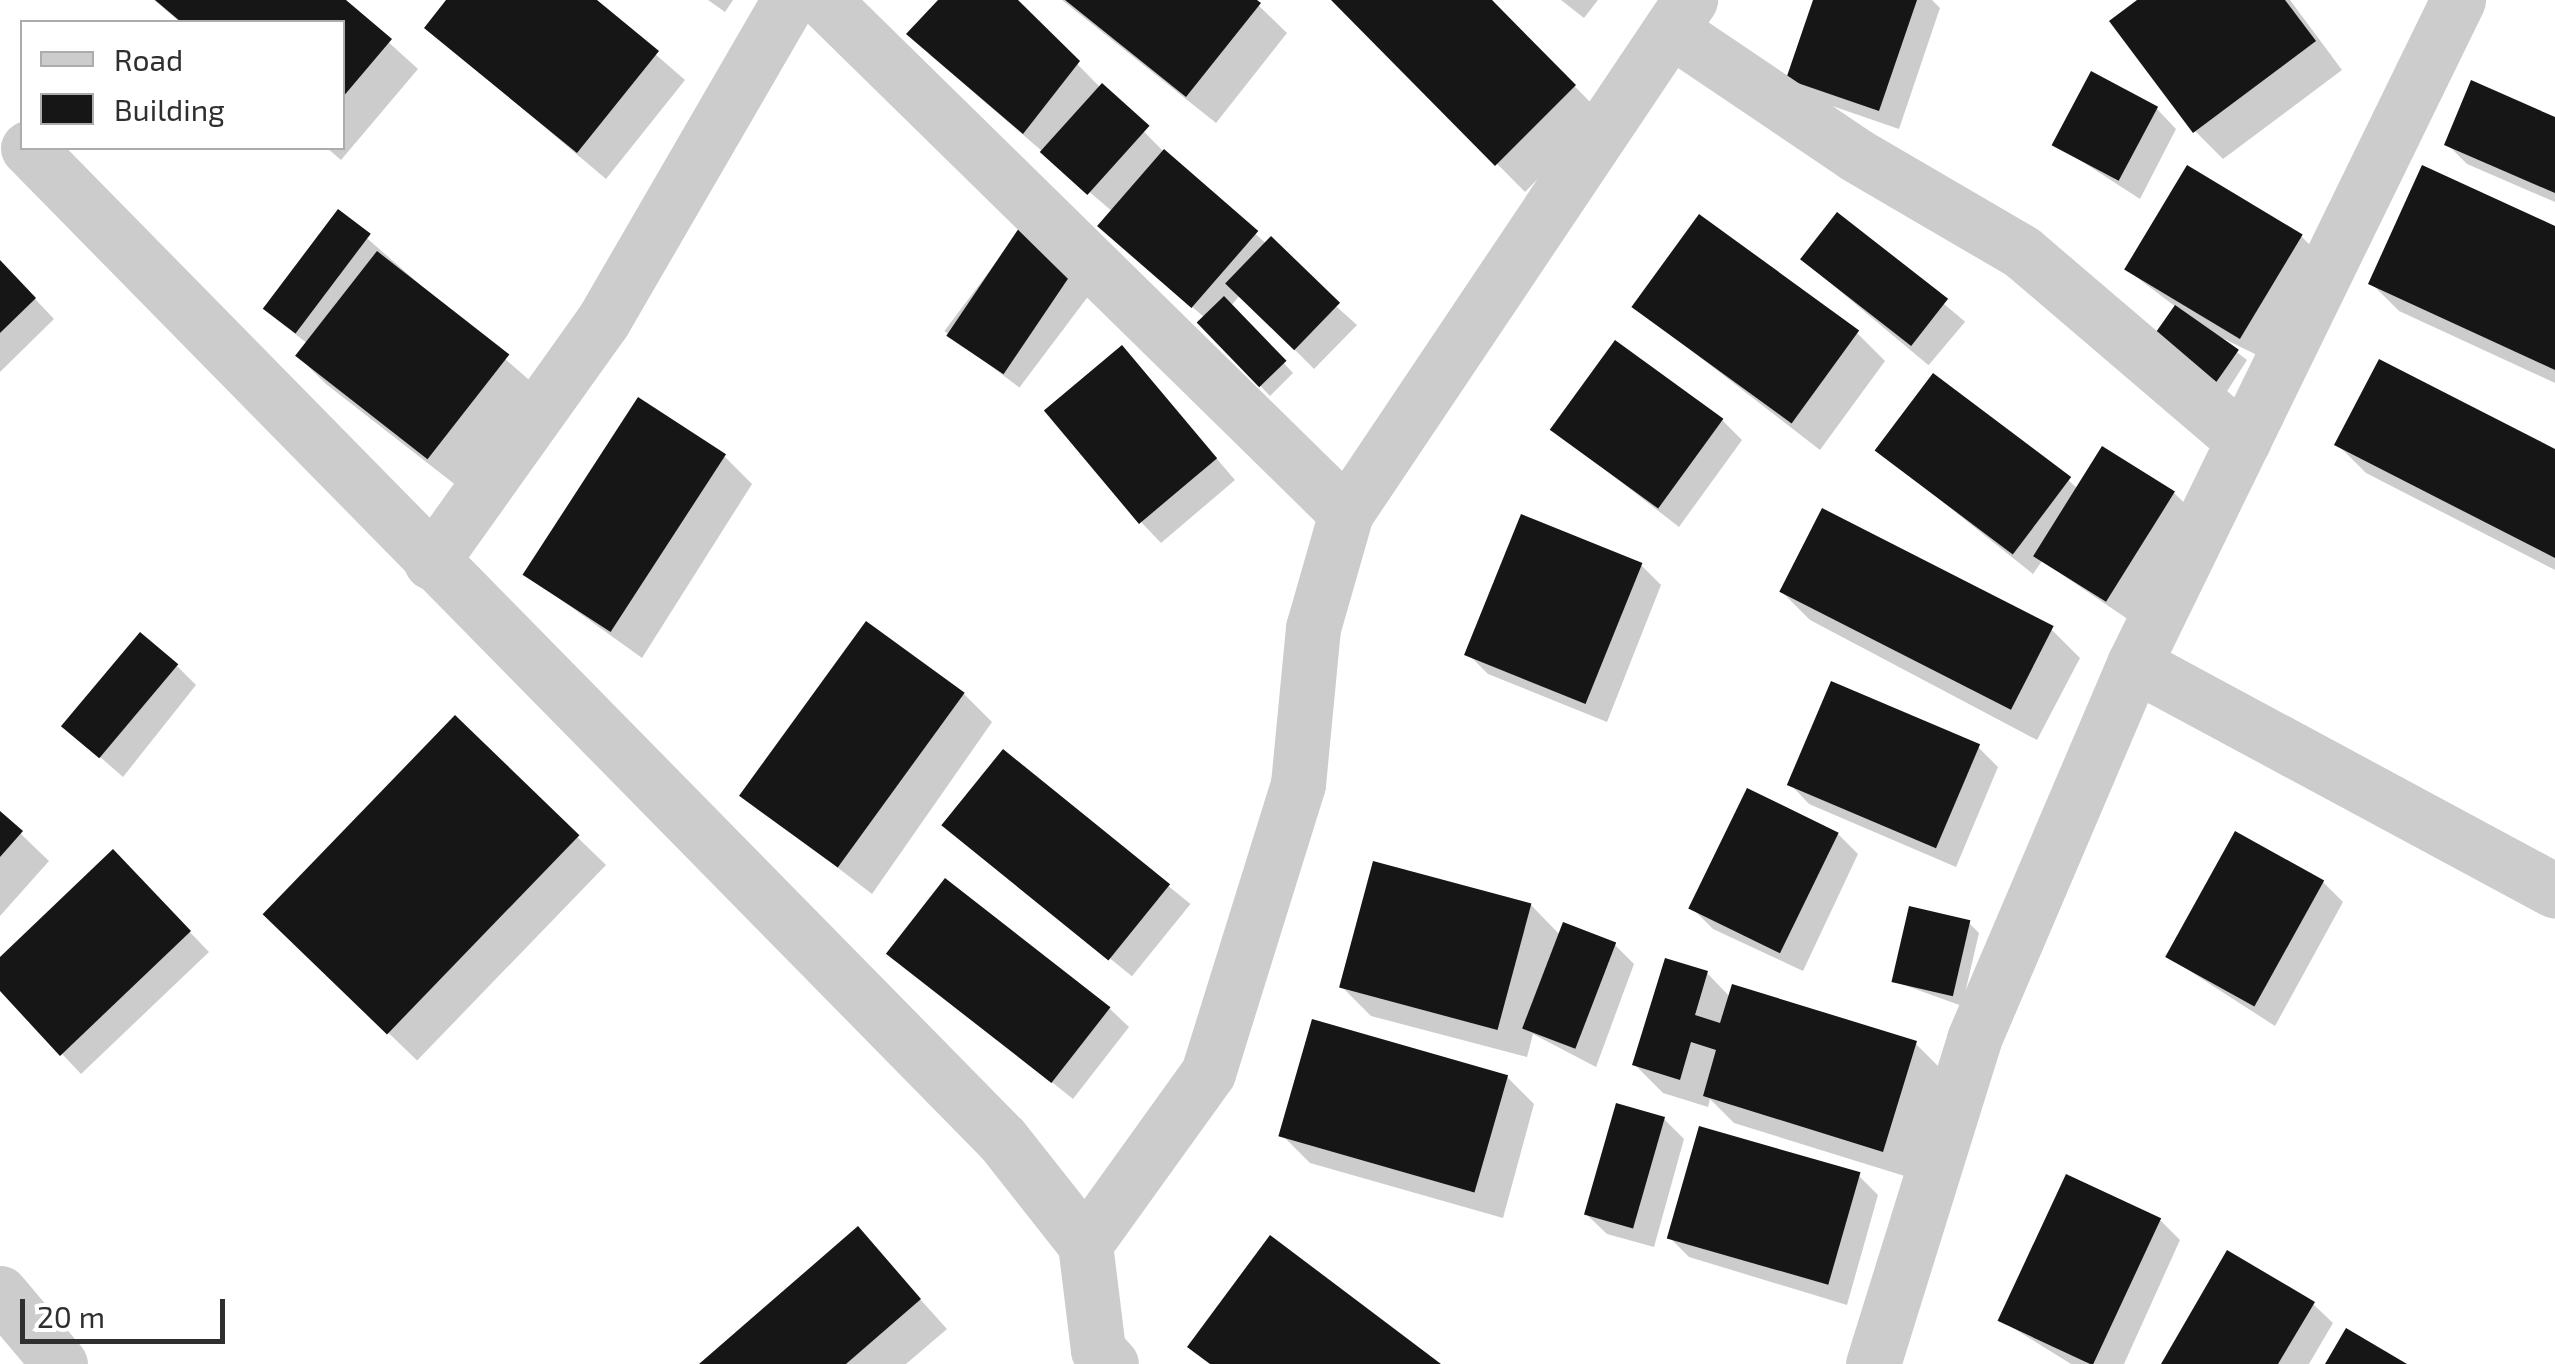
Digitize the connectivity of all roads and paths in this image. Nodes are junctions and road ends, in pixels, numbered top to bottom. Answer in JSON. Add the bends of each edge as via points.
{"nodes":[{"id":1,"x":789,"y":0,"type":"edge"},
{"id":2,"x":823,"y":0,"type":"edge"},
{"id":3,"x":2458,"y":0,"type":"edge"},
{"id":4,"x":1681,"y":15,"type":"edge"},
{"id":5,"x":0,"y":119,"type":"edge"},
{"id":6,"x":20,"y":140,"type":"edge"},
{"id":7,"x":30,"y":150,"type":"edge"},
{"id":8,"x":2243,"y":441,"type":"junction"},
{"id":9,"x":1346,"y":513,"type":"junction"},
{"id":10,"x":431,"y":562,"type":"junction"},
{"id":11,"x":2134,"y":664,"type":"junction"},
{"id":12,"x":2555,"y":891,"type":"edge"},
{"id":13,"x":1086,"y":1244,"type":"junction"},
{"id":14,"x":0,"y":1293,"type":"edge"},
{"id":15,"x":60,"y":1364,"type":"edge"},
{"id":16,"x":1111,"y":1364,"type":"edge"},
{"id":17,"x":1873,"y":1364,"type":"edge"}],
"edges":[{"from":1,"to":10,"type":"street","via":[[603,321]]},
{"from":2,"to":9,"type":"street"},
{"from":3,"to":8,"type":"street"},
{"from":4,"to":8,"type":"street","via":[[1856,155],[2022,252]]},
{"from":4,"to":9,"type":"street"},
{"from":5,"to":6,"type":"street"},
{"from":7,"to":10,"type":"street"},
{"from":8,"to":11,"type":"street"},
{"from":9,"to":13,"type":"street","via":[[1313,628],[1298,784],[1208,1074]]},
{"from":10,"to":13,"type":"street","via":[[1002,1139]]},
{"from":11,"to":12,"type":"street"},
{"from":11,"to":17,"type":"street","via":[[1974,1039]]},
{"from":13,"to":16,"type":"street","via":[[1098,1350]]},
{"from":14,"to":15,"type":"street"}]}
